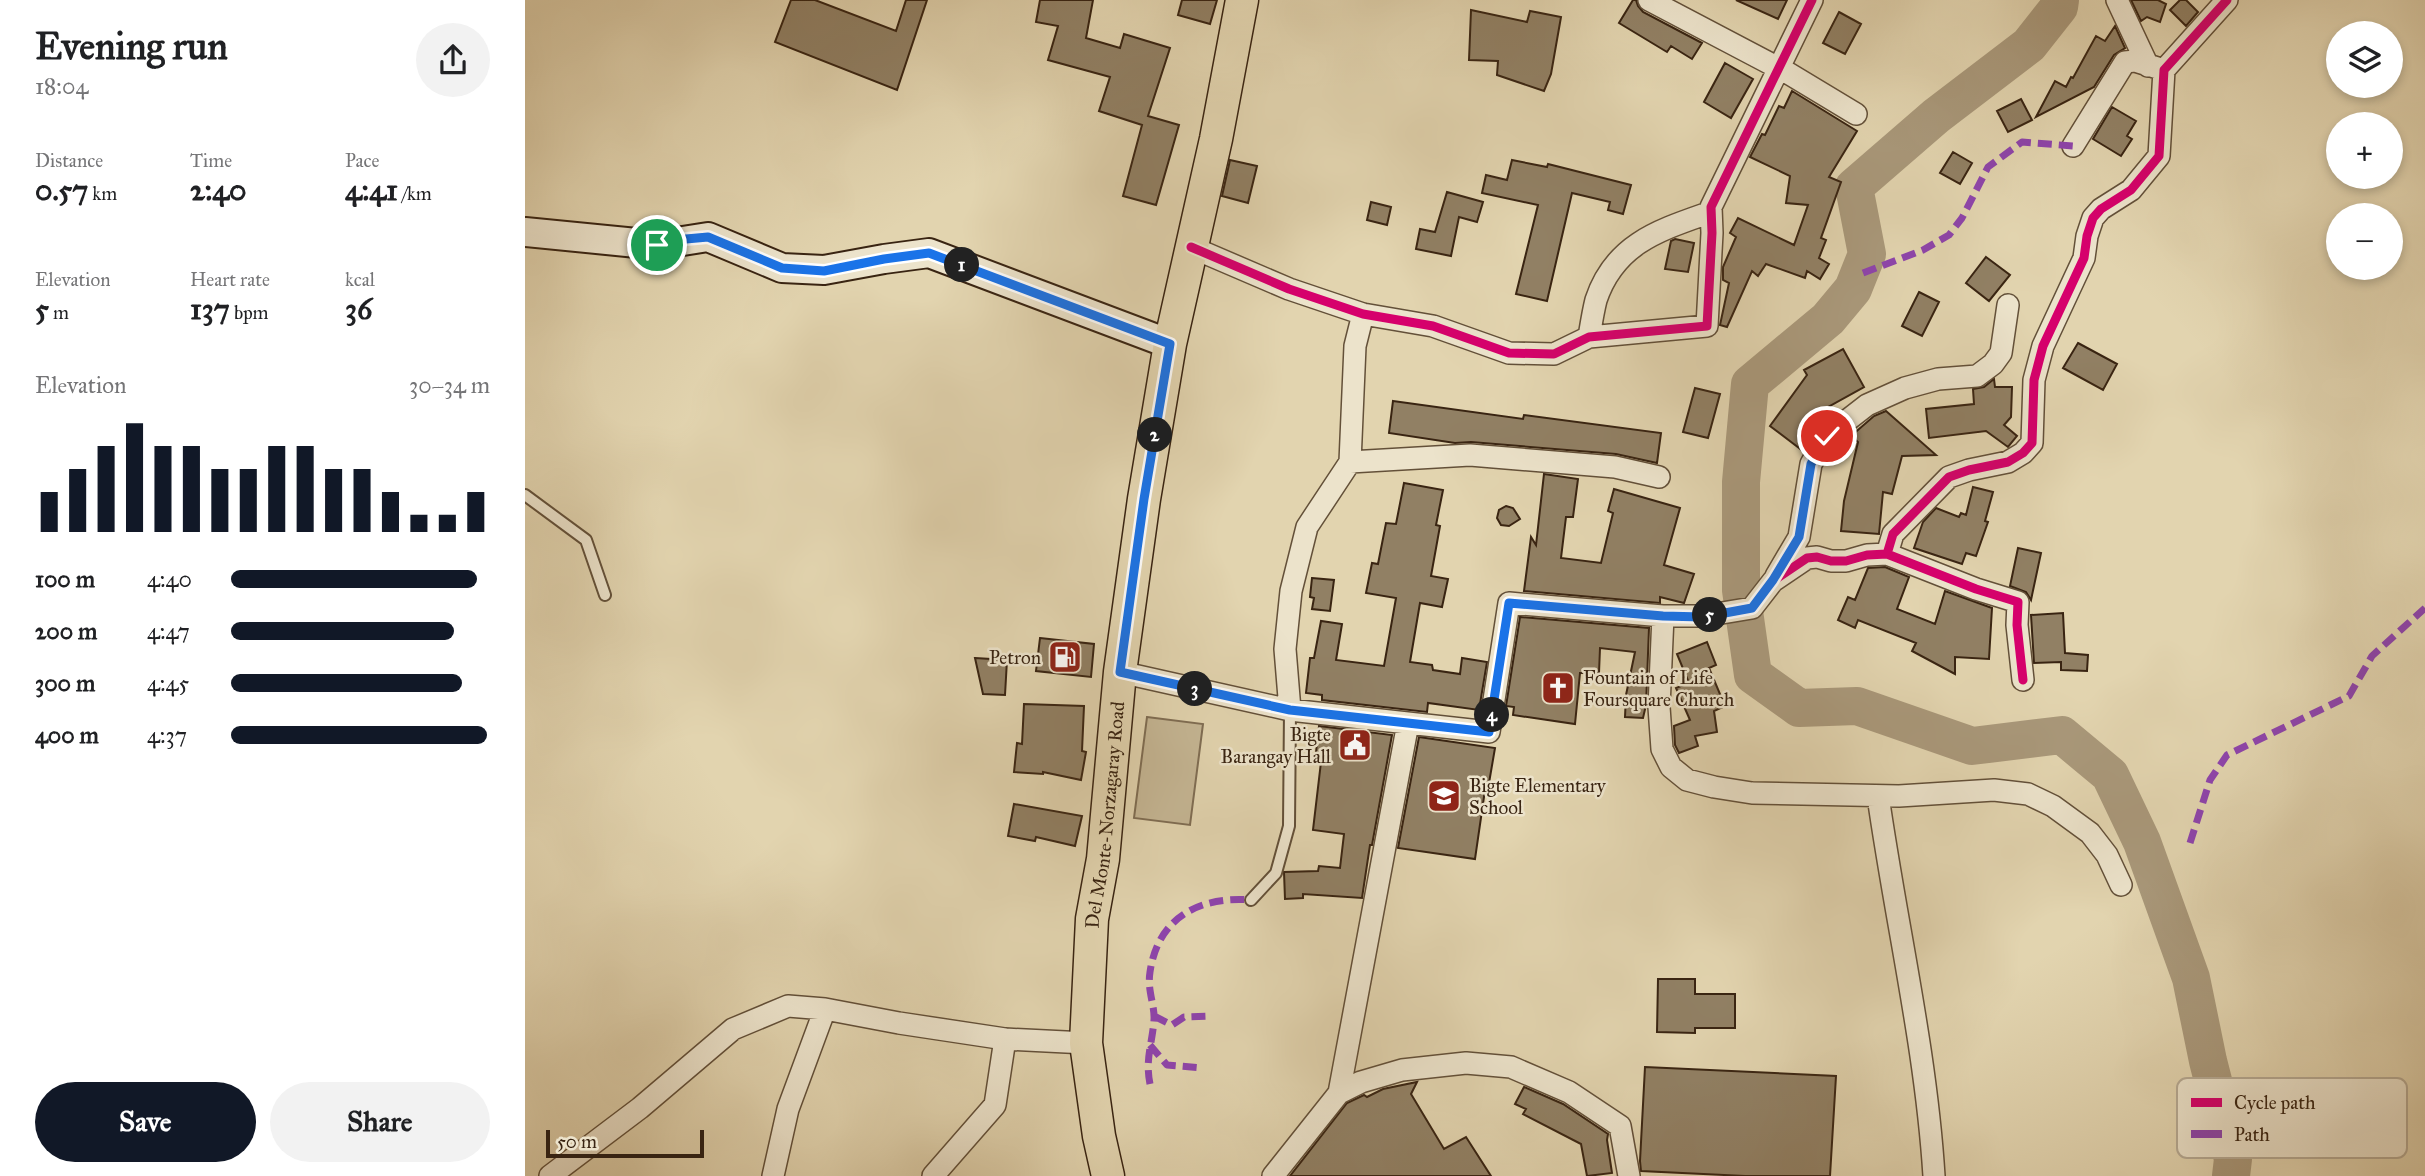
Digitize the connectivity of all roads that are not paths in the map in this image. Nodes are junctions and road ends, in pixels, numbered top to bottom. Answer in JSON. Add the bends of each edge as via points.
{"nodes":[{"id":1,"x":1242,"y":0,"type":"edge"},
{"id":2,"x":1649,"y":0,"type":"edge"},
{"id":3,"x":1812,"y":0,"type":"edge"},
{"id":4,"x":2117,"y":0,"type":"edge"},
{"id":5,"x":2227,"y":0,"type":"edge"},
{"id":6,"x":1778,"y":68,"type":"junction"},
{"id":7,"x":2156,"y":68,"type":"junction"},
{"id":8,"x":1856,"y":114,"type":"dead end"},
{"id":9,"x":2073,"y":146,"type":"dead end"},
{"id":10,"x":1711,"y":212,"type":"junction"},
{"id":11,"x":525,"y":232,"type":"edge"},
{"id":12,"x":1191,"y":247,"type":"junction"},
{"id":13,"x":2008,"y":305,"type":"dead end"},
{"id":14,"x":1363,"y":314,"type":"junction"},
{"id":15,"x":1588,"y":337,"type":"junction"},
{"id":16,"x":1170,"y":344,"type":"junction"},
{"id":17,"x":1350,"y":462,"type":"junction"},
{"id":18,"x":1659,"y":477,"type":"dead end"},
{"id":19,"x":525,"y":495,"type":"edge"},
{"id":20,"x":1887,"y":554,"type":"junction"},
{"id":21,"x":1773,"y":580,"type":"junction"},
{"id":22,"x":605,"y":595,"type":"dead end"},
{"id":23,"x":1663,"y":616,"type":"junction"},
{"id":24,"x":1120,"y":672,"type":"junction"},
{"id":25,"x":2023,"y":680,"type":"dead end"},
{"id":26,"x":1290,"y":710,"type":"junction"},
{"id":27,"x":1408,"y":723,"type":"junction"},
{"id":28,"x":1878,"y":796,"type":"junction"},
{"id":29,"x":2121,"y":885,"type":"dead end"},
{"id":30,"x":1251,"y":900,"type":"dead end"},
{"id":31,"x":825,"y":1009,"type":"junction"},
{"id":32,"x":1005,"y":1039,"type":"junction"},
{"id":33,"x":1086,"y":1043,"type":"junction"},
{"id":34,"x":1339,"y":1093,"type":"junction"},
{"id":35,"x":550,"y":1176,"type":"edge"},
{"id":36,"x":773,"y":1176,"type":"edge"},
{"id":37,"x":933,"y":1176,"type":"edge"},
{"id":38,"x":1108,"y":1176,"type":"edge"},
{"id":39,"x":1273,"y":1176,"type":"edge"},
{"id":40,"x":1629,"y":1176,"type":"edge"},
{"id":41,"x":1934,"y":1176,"type":"edge"}],
"edges":[{"from":1,"to":12,"type":"main road","name":"Del Monte-Norzagaray Road"},
{"from":2,"to":6,"type":"street"},
{"from":3,"to":6,"type":"street"},
{"from":4,"to":7,"type":"street"},
{"from":5,"to":7,"type":"street"},
{"from":6,"to":8,"type":"street"},
{"from":6,"to":10,"type":"street"},
{"from":7,"to":9,"type":"street","via":[[2136,61],[2122,65]]},
{"from":7,"to":20,"type":"street","via":[[2159,156],[2131,190],[2093,218],[2084,258],[2040,357],[2034,380],[2032,443],[2008,462],[1949,477],[1893,534]]},
{"from":10,"to":15,"type":"street","via":[[1657,231],[1626,252],[1609,273]]},
{"from":10,"to":15,"type":"street","via":[[1707,326]]},
{"from":11,"to":16,"type":"street","via":[[657,245],[708,237],[782,268],[824,271],[929,253]]},
{"from":12,"to":14,"type":"street","via":[[1289,289]]},
{"from":12,"to":16,"type":"main road","name":"Del Monte-Norzagaray Road"},
{"from":13,"to":21,"type":"street","via":[[2001,353],[1977,376],[1905,388],[1867,405],[1827,436],[1811,464],[1799,537]]},
{"from":14,"to":15,"type":"street","via":[[1433,326],[1509,353],[1554,354]]},
{"from":14,"to":17,"type":"street","via":[[1355,346]]},
{"from":16,"to":24,"type":"main road","name":"Del Monte-Norzagaray Road"},
{"from":17,"to":18,"type":"street","via":[[1470,455],[1615,467]]},
{"from":17,"to":26,"type":"street","via":[[1307,527],[1291,591],[1285,649]]},
{"from":19,"to":22,"type":"lane","via":[[586,540]]},
{"from":20,"to":21,"type":"street","via":[[1846,561],[1807,558]]},
{"from":20,"to":25,"type":"street","via":[[2018,601]]},
{"from":21,"to":23,"type":"street","via":[[1752,608],[1703,617]]},
{"from":23,"to":27,"type":"street","via":[[1509,603],[1489,732]]},
{"from":23,"to":28,"type":"street","via":[[1659,708],[1662,750],[1671,767],[1688,780],[1752,793]]},
{"from":24,"to":26,"type":"street"},
{"from":24,"to":33,"type":"main road","name":"Del Monte-Norzagaray Road","via":[[1103,859],[1092,919]]},
{"from":26,"to":27,"type":"street"},
{"from":26,"to":30,"type":"lane","via":[[1289,826],[1276,873]]},
{"from":27,"to":34,"type":"street"},
{"from":28,"to":29,"type":"street","via":[[1994,790],[2028,794],[2090,833]]},
{"from":28,"to":41,"type":"street","via":[[1910,984]]},
{"from":31,"to":32,"type":"street"},
{"from":31,"to":35,"type":"street","via":[[788,1006],[733,1029]]},
{"from":31,"to":36,"type":"street","via":[[788,1109]]},
{"from":32,"to":33,"type":"street"},
{"from":32,"to":37,"type":"street","via":[[995,1105]]},
{"from":33,"to":38,"type":"main road","name":"Del Monte-Norzagaray Road"},
{"from":34,"to":39,"type":"street"},
{"from":34,"to":40,"type":"street","via":[[1402,1070],[1467,1063],[1511,1067],[1569,1092],[1620,1126]]}]}
